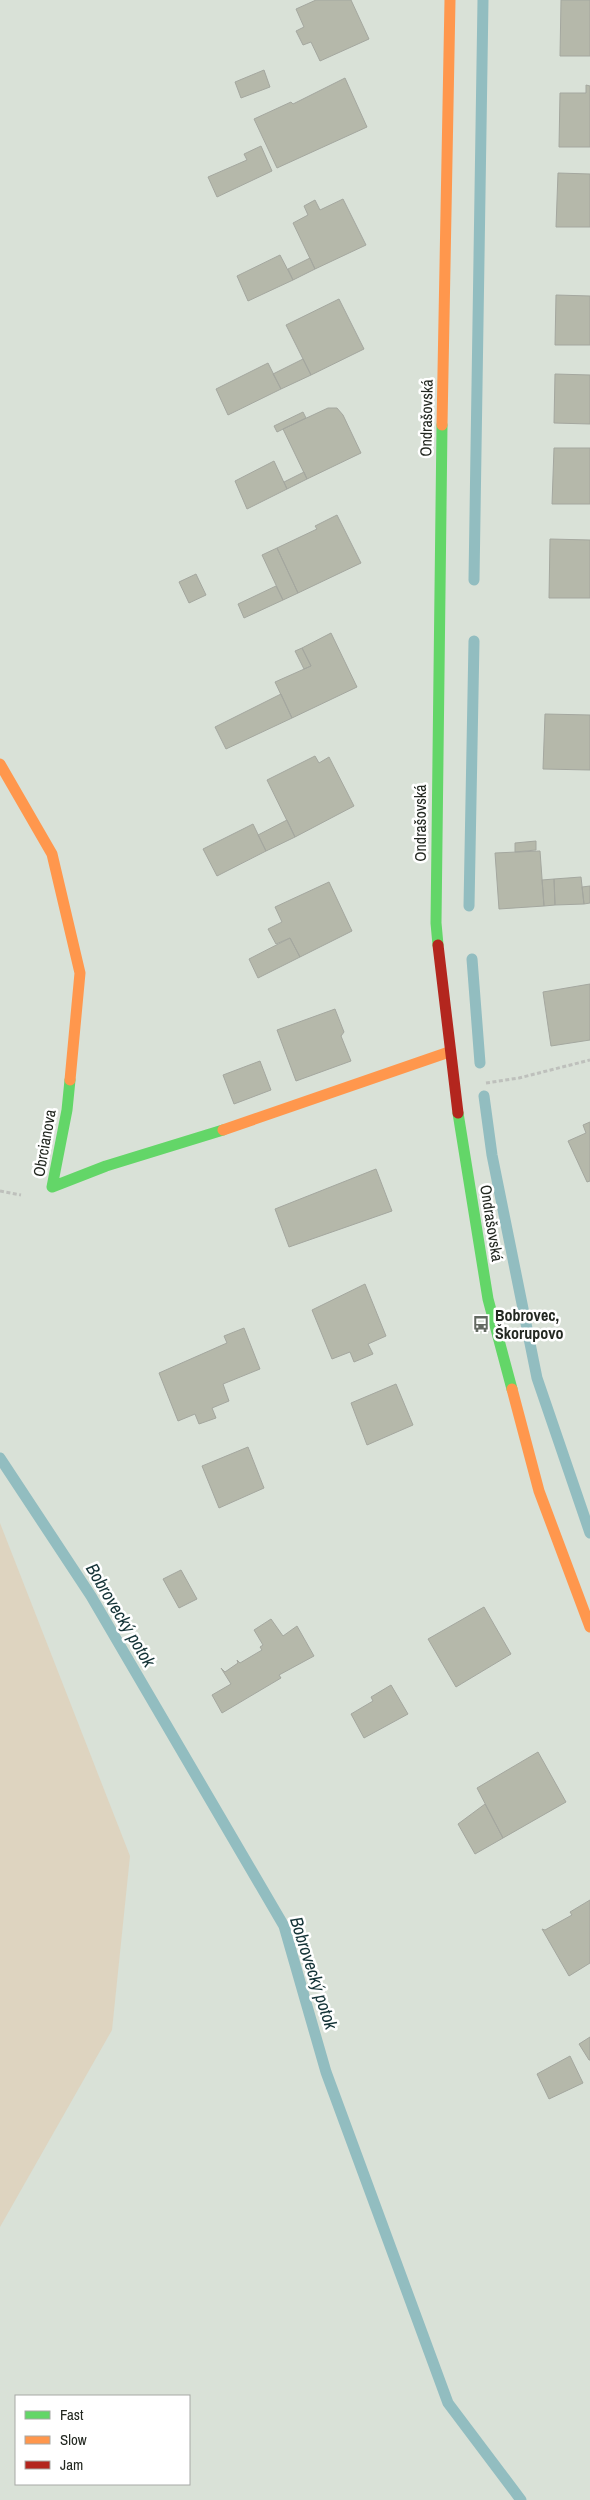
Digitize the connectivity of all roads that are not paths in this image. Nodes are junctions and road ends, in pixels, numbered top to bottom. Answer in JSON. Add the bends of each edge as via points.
{"nodes":[{"id":1,"x":450,"y":0,"type":"edge"},
{"id":2,"x":0,"y":764,"type":"edge"},
{"id":3,"x":449,"y":1052,"type":"junction"},
{"id":4,"x":590,"y":1627,"type":"edge"}],
"edges":[{"from":1,"to":3,"type":"street","name":"Ondrašovská","via":[[436,913]]},
{"from":2,"to":3,"type":"street","name":"Obrcianova","via":[[52,854],[80,973],[67,1110],[52,1187]]},
{"from":3,"to":4,"type":"street","name":"Ondrašovská","via":[[488,1299],[539,1491]]}]}
